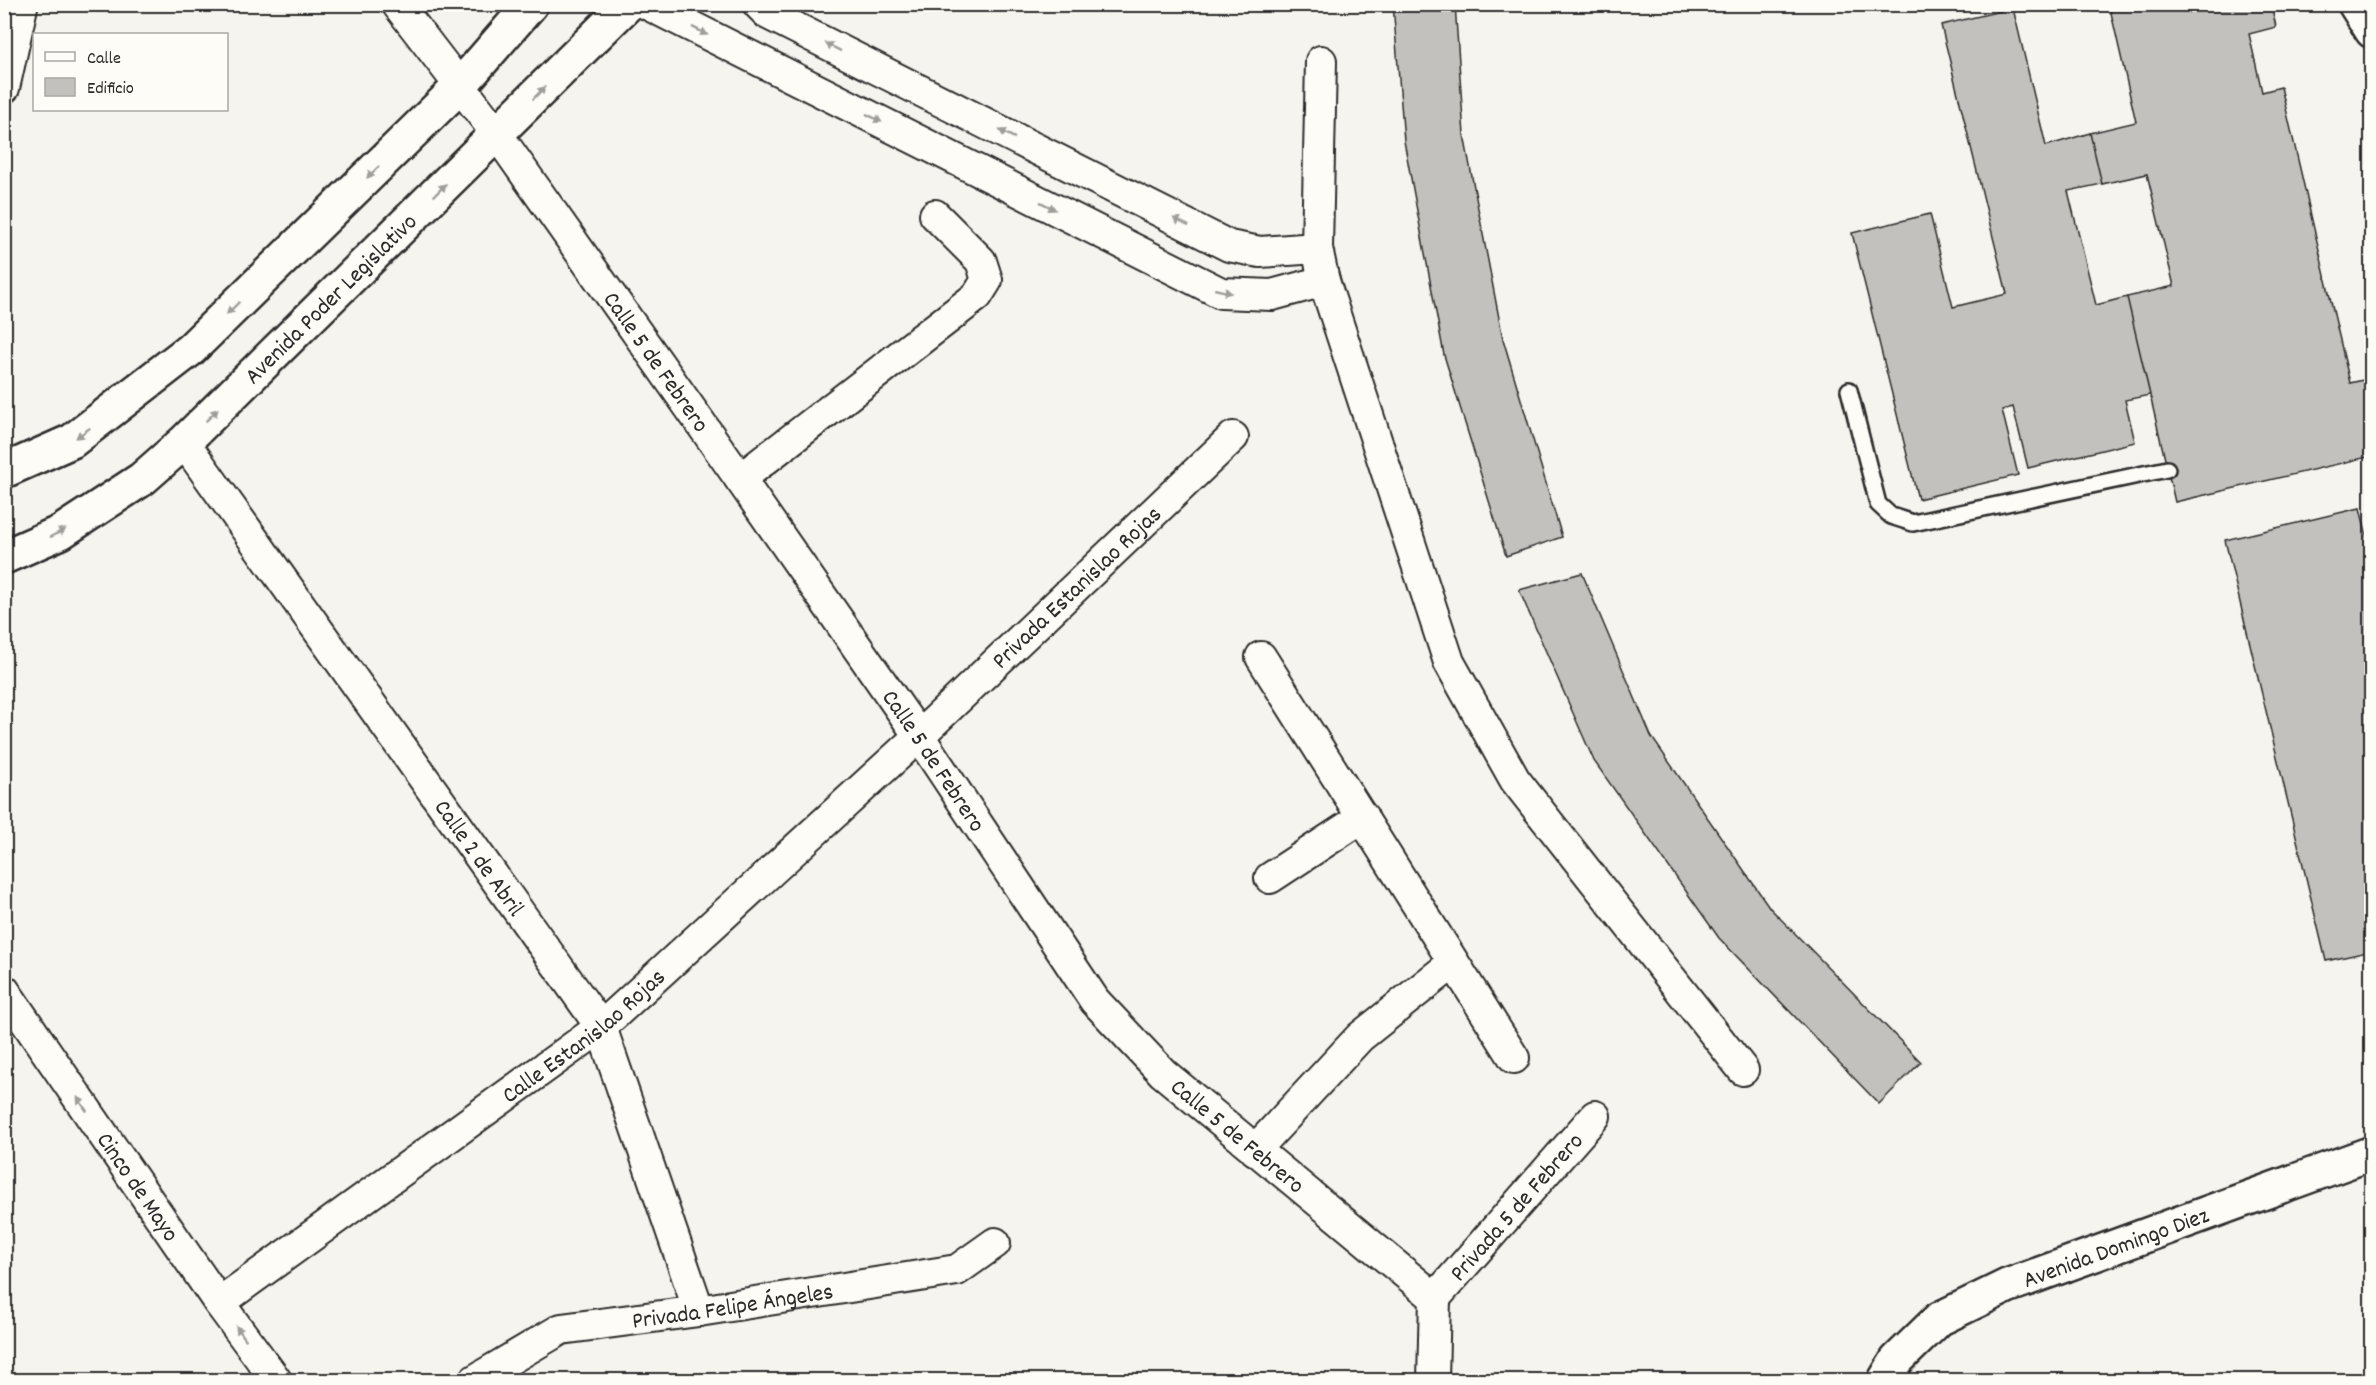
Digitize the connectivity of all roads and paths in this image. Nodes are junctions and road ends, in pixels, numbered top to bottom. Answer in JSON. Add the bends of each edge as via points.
{"nodes":[{"id":1,"x":397,"y":4,"type":"edge"},
{"id":2,"x":531,"y":4,"type":"edge"},
{"id":3,"x":628,"y":4,"type":"edge"},
{"id":4,"x":648,"y":4,"type":"edge"},
{"id":5,"x":758,"y":4,"type":"edge"},
{"id":6,"x":2355,"y":4,"type":"edge"},
{"id":7,"x":21,"y":7,"type":"dead end"},
{"id":8,"x":2372,"y":31,"type":"edge"},
{"id":9,"x":1321,"y":62,"type":"dead end"},
{"id":10,"x":459,"y":87,"type":"junction"},
{"id":11,"x":4,"y":88,"type":"edge"},
{"id":12,"x":497,"y":134,"type":"junction"},
{"id":13,"x":935,"y":215,"type":"dead end"},
{"id":14,"x":1317,"y":248,"type":"junction"},
{"id":15,"x":1324,"y":281,"type":"junction"},
{"id":16,"x":1849,"y":390,"type":"dead end"},
{"id":17,"x":1233,"y":437,"type":"dead end"},
{"id":18,"x":184,"y":442,"type":"junction"},
{"id":19,"x":2167,"y":469,"type":"dead end"},
{"id":20,"x":4,"y":471,"type":"edge"},
{"id":21,"x":740,"y":479,"type":"junction"},
{"id":22,"x":4,"y":557,"type":"edge"},
{"id":23,"x":1261,"y":657,"type":"dead end"},
{"id":24,"x":919,"y":736,"type":"junction"},
{"id":25,"x":1363,"y":817,"type":"junction"},
{"id":26,"x":1270,"y":878,"type":"dead end"},
{"id":27,"x":1453,"y":963,"type":"junction"},
{"id":28,"x":4,"y":990,"type":"edge"},
{"id":29,"x":601,"y":1027,"type":"junction"},
{"id":30,"x":1514,"y":1058,"type":"dead end"},
{"id":31,"x":1743,"y":1070,"type":"dead end"},
{"id":32,"x":1595,"y":1116,"type":"dead end"},
{"id":33,"x":1255,"y":1150,"type":"junction"},
{"id":34,"x":2372,"y":1153,"type":"edge"},
{"id":35,"x":995,"y":1243,"type":"dead end"},
{"id":36,"x":1435,"y":1298,"type":"junction"},
{"id":37,"x":219,"y":1304,"type":"junction"},
{"id":38,"x":699,"y":1311,"type":"junction"},
{"id":39,"x":276,"y":1380,"type":"edge"},
{"id":40,"x":475,"y":1380,"type":"edge"},
{"id":41,"x":1433,"y":1380,"type":"edge"},
{"id":42,"x":1885,"y":1380,"type":"edge"}],
"edges":[{"from":1,"to":10,"type":"street","name":"Calle 5 de Febrero"},
{"from":2,"to":10,"type":"main road"},
{"from":12,"to":3,"type":"main road","name":"Avenida Poder Legislativo","one_way":true},
{"from":4,"to":15,"type":"street","one_way":true,"via":[[1221,293],[1272,295]]},
{"from":14,"to":5,"type":"street","one_way":true,"via":[[1260,252],[1229,246],[768,14]]},
{"from":6,"to":8,"type":"main road"},
{"from":7,"to":11,"type":"street"},
{"from":9,"to":14,"type":"street"},
{"from":10,"to":12,"type":"street","name":"Calle 5 de Febrero"},
{"from":10,"to":20,"type":"main road","one_way":true,"via":[[191,349],[72,441]]},
{"from":18,"to":12,"type":"main road","name":"Avenida Poder Legislativo","one_way":true},
{"from":12,"to":21,"type":"street","name":"Calle 5 de Febrero"},
{"from":13,"to":21,"type":"street","via":[[981,261],[987,280],[977,296]]},
{"from":14,"to":15,"type":"street"},
{"from":15,"to":31,"type":"street","via":[[1449,662],[1515,780]]},
{"from":16,"to":19,"type":"lane","via":[[1878,504],[1891,516],[1913,523]]},
{"from":17,"to":24,"type":"street","name":"Privada Estanislao Rojas"},
{"from":22,"to":18,"type":"main road","name":"Avenida Poder Legislativo","one_way":true,"via":[[61,532],[142,478]]},
{"from":18,"to":29,"type":"street","name":"Calle 2 de Abril"},
{"from":21,"to":24,"type":"street","name":"Calle 5 de Febrero"},
{"from":23,"to":25,"type":"street"},
{"from":24,"to":29,"type":"street","name":"Calle Estanislao Rojas"},
{"from":24,"to":33,"type":"street","name":"Calle 5 de Febrero","via":[[1095,1001],[1163,1073]]},
{"from":25,"to":26,"type":"street"},
{"from":25,"to":27,"type":"street"},
{"from":27,"to":30,"type":"street"},
{"from":27,"to":33,"type":"street","via":[[1360,1037]]},
{"from":37,"to":28,"type":"street","name":"Cinco de Mayo","one_way":true},
{"from":29,"to":37,"type":"street","name":"Calle Estanislao Rojas"},
{"from":29,"to":38,"type":"street","name":"Calle 2 de Abril"},
{"from":32,"to":36,"type":"street","name":"Privada 5 de Febrero"},
{"from":33,"to":36,"type":"street","name":"Calle 5 de Febrero"},
{"from":34,"to":42,"type":"main road","name":"Avenida Domingo Diez","via":[[2007,1286],[1939,1319],[1897,1360]]},
{"from":35,"to":38,"type":"street","name":"Privada Felipe Ángeles","via":[[957,1270]]},
{"from":36,"to":41,"type":"street"},
{"from":39,"to":37,"type":"street","name":"Cinco de Mayo","one_way":true},
{"from":38,"to":40,"type":"street","name":"Privada Felipe Ángeles","via":[[561,1329]]}]}
